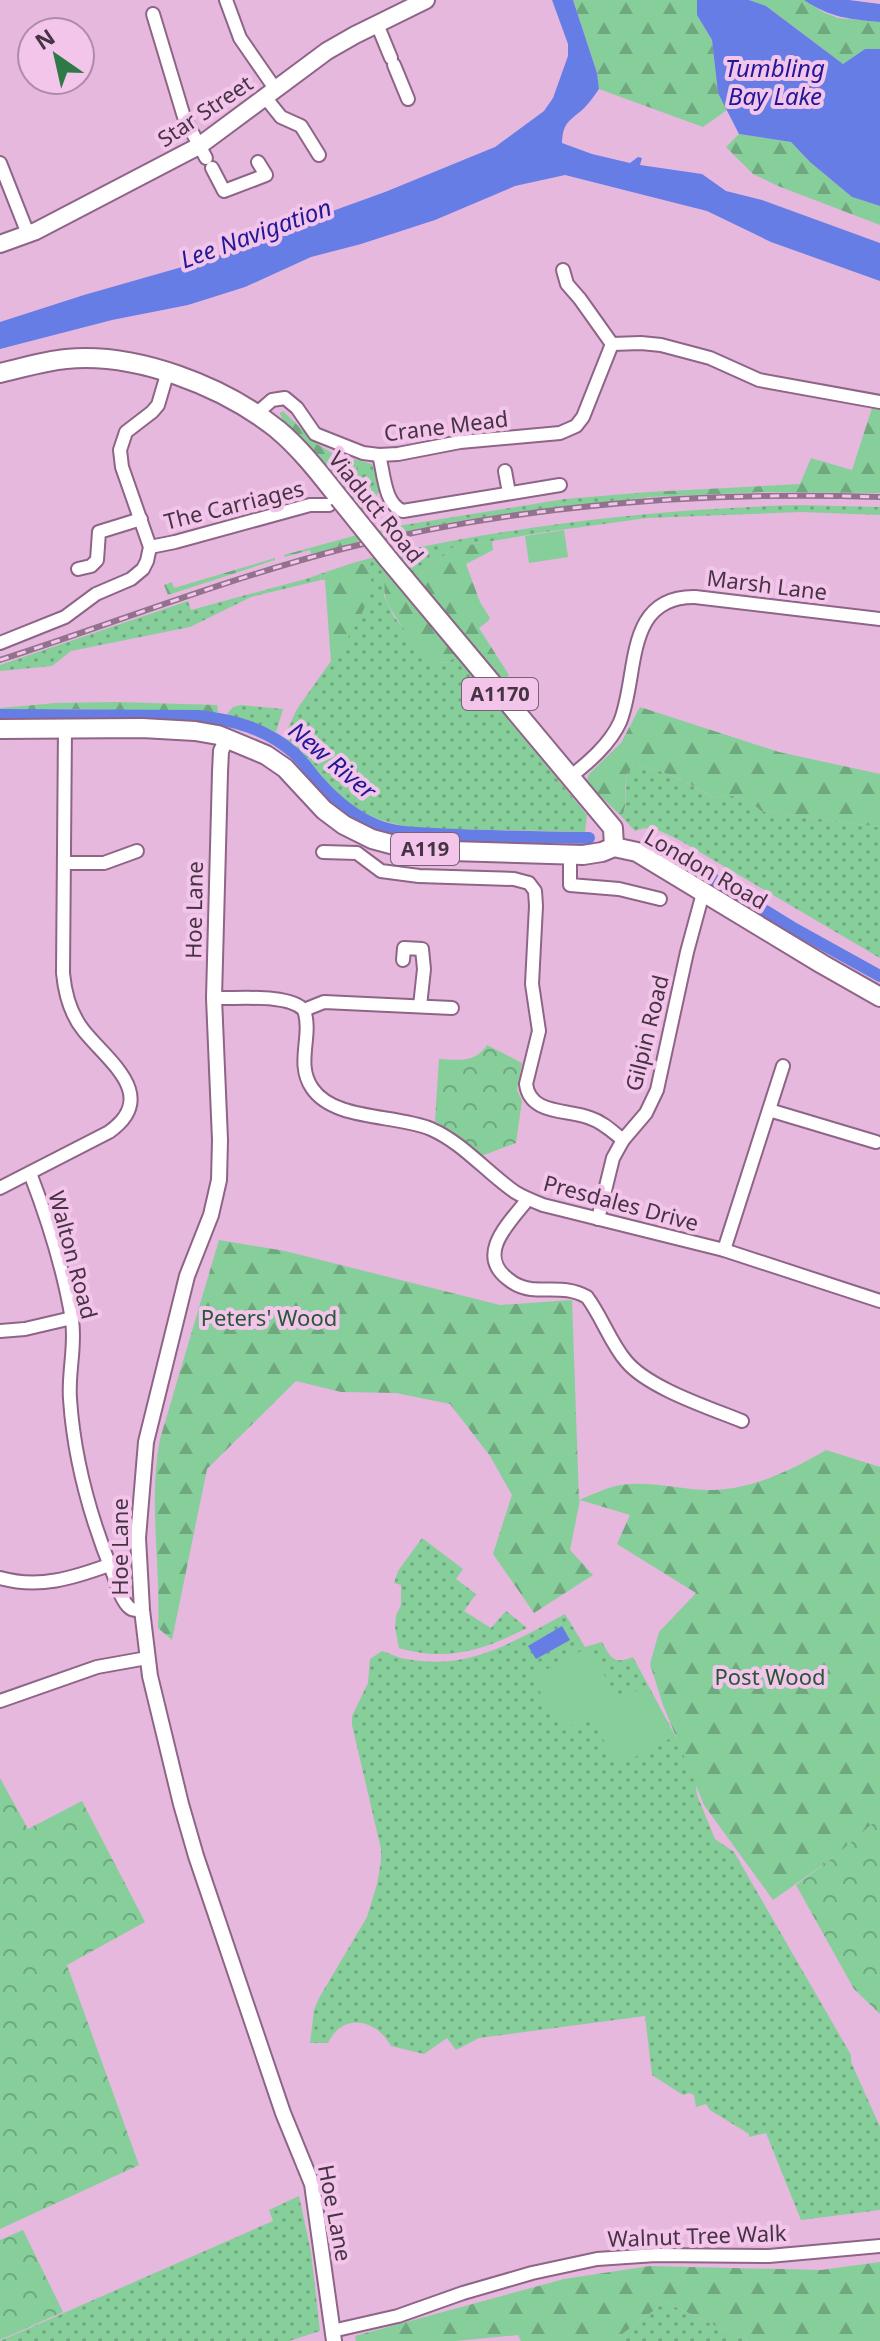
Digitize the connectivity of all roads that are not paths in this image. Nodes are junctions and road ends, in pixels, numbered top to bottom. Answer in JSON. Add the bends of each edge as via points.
{"nodes":[{"id":1,"x":226,"y":0,"type":"edge"},
{"id":2,"x":426,"y":0,"type":"edge"},
{"id":3,"x":404,"y":5,"type":"edge"},
{"id":4,"x":153,"y":14,"type":"dead end"},
{"id":5,"x":377,"y":24,"type":"junction"},
{"id":6,"x":270,"y":94,"type":"junction"},
{"id":7,"x":408,"y":99,"type":"dead end"},
{"id":8,"x":319,"y":155,"type":"dead end"},
{"id":9,"x":206,"y":157,"type":"junction"},
{"id":10,"x":258,"y":162,"type":"dead end"},
{"id":11,"x":0,"y":163,"type":"edge"},
{"id":12,"x":28,"y":234,"type":"junction"},
{"id":13,"x":0,"y":244,"type":"edge"},
{"id":14,"x":563,"y":270,"type":"dead end"},
{"id":15,"x":612,"y":344,"type":"junction"},
{"id":16,"x":168,"y":371,"type":"junction"},
{"id":17,"x":0,"y":373,"type":"edge"},
{"id":18,"x":880,"y":402,"type":"edge"},
{"id":19,"x":256,"y":414,"type":"junction"},
{"id":20,"x":379,"y":455,"type":"junction"},
{"id":21,"x":505,"y":471,"type":"dead end"},
{"id":22,"x":560,"y":485,"type":"dead end"},
{"id":23,"x":509,"y":493,"type":"junction"},
{"id":24,"x":334,"y":501,"type":"junction"},
{"id":25,"x":141,"y":519,"type":"junction"},
{"id":26,"x":150,"y":547,"type":"junction"},
{"id":27,"x":78,"y":569,"type":"dead end"},
{"id":28,"x":880,"y":619,"type":"edge"},
{"id":29,"x":0,"y":643,"type":"edge"},
{"id":30,"x":65,"y":727,"type":"junction"},
{"id":31,"x":0,"y":729,"type":"edge"},
{"id":32,"x":227,"y":738,"type":"junction"},
{"id":33,"x":570,"y":777,"type":"junction"},
{"id":34,"x":614,"y":847,"type":"junction"},
{"id":35,"x":137,"y":851,"type":"dead end"},
{"id":36,"x":323,"y":852,"type":"dead end"},
{"id":37,"x":570,"y":855,"type":"junction"},
{"id":38,"x":64,"y":863,"type":"junction"},
{"id":39,"x":703,"y":893,"type":"junction"},
{"id":40,"x":660,"y":899,"type":"dead end"},
{"id":41,"x":403,"y":960,"type":"dead end"},
{"id":42,"x":880,"y":997,"type":"edge"},
{"id":43,"x":214,"y":998,"type":"junction"},
{"id":44,"x":420,"y":1006,"type":"junction"},
{"id":45,"x":452,"y":1008,"type":"dead end"},
{"id":46,"x":304,"y":1010,"type":"junction"},
{"id":47,"x":783,"y":1066,"type":"dead end"},
{"id":48,"x":769,"y":1110,"type":"junction"},
{"id":49,"x":623,"y":1140,"type":"junction"},
{"id":50,"x":876,"y":1142,"type":"dead end"},
{"id":51,"x":30,"y":1173,"type":"junction"},
{"id":52,"x":0,"y":1188,"type":"edge"},
{"id":53,"x":528,"y":1199,"type":"junction"},
{"id":54,"x":598,"y":1219,"type":"junction"},
{"id":55,"x":724,"y":1250,"type":"junction"},
{"id":56,"x":880,"y":1301,"type":"edge"},
{"id":57,"x":72,"y":1318,"type":"junction"},
{"id":58,"x":0,"y":1331,"type":"edge"},
{"id":59,"x":742,"y":1421,"type":"dead end"},
{"id":60,"x":109,"y":1565,"type":"junction"},
{"id":61,"x":0,"y":1578,"type":"edge"},
{"id":62,"x":142,"y":1610,"type":"junction"},
{"id":63,"x":147,"y":1658,"type":"junction"},
{"id":64,"x":0,"y":1701,"type":"edge"},
{"id":65,"x":880,"y":2246,"type":"edge"},
{"id":66,"x":333,"y":2336,"type":"edge"}],
"edges":[{"from":1,"to":6,"type":"street"},
{"from":2,"to":3,"type":"main road","name":"Star Street"},
{"from":3,"to":5,"type":"main road","name":"Star Street"},
{"from":4,"to":9,"type":"street","via":[[185,119]]},
{"from":5,"to":6,"type":"main road","name":"Star Street","via":[[334,47]]},
{"from":5,"to":7,"type":"street"},
{"from":6,"to":8,"type":"street","via":[[281,117],[301,126]]},
{"from":6,"to":9,"type":"main road","name":"Star Street"},
{"from":9,"to":10,"type":"street","via":[[224,191],[266,175]]},
{"from":9,"to":12,"type":"main road","name":"Star Street"},
{"from":11,"to":12,"type":"street"},
{"from":12,"to":13,"type":"main road","name":"Star Street"},
{"from":14,"to":15,"type":"street","via":[[567,284]]},
{"from":15,"to":18,"type":"street","via":[[672,347],[759,380]]},
{"from":15,"to":20,"type":"street","name":"Crane Mead","via":[[583,417],[569,430]]},
{"from":16,"to":17,"type":"main road","name":"Viaduct Road","number":"A1170","via":[[82,358]]},
{"from":16,"to":19,"type":"main road","name":"Viaduct Road","number":"A1170"},
{"from":16,"to":25,"type":"street","via":[[158,405],[121,441],[122,467]]},
{"from":19,"to":20,"type":"street","name":"Crane Mead","via":[[272,400],[285,398],[315,434]]},
{"from":19,"to":24,"type":"main road","name":"Viaduct Road","number":"A1170","via":[[300,452]]},
{"from":20,"to":23,"type":"street","via":[[390,500],[399,510]]},
{"from":21,"to":23,"type":"street"},
{"from":22,"to":23,"type":"street"},
{"from":24,"to":26,"type":"street","name":"The Carriages"},
{"from":24,"to":33,"type":"main road","name":"Viaduct Road","number":"A1170","bridge":true},
{"from":25,"to":26,"type":"street"},
{"from":25,"to":27,"type":"street","via":[[99,532],[97,560]]},
{"from":26,"to":29,"type":"street","via":[[138,575],[96,594],[58,621]]},
{"from":28,"to":33,"type":"street","name":"Marsh Lane","via":[[695,597],[665,603],[640,631],[615,731]]},
{"from":30,"to":31,"type":"main road","name":"London Road","number":"A119"},
{"from":30,"to":32,"type":"main road","name":"London Road","number":"A119","via":[[195,731]]},
{"from":30,"to":38,"type":"street","name":"Walton Road"},
{"from":32,"to":37,"type":"main road","name":"London Road","number":"A119","via":[[285,768],[324,810],[372,839],[451,851]]},
{"from":32,"to":43,"type":"street","name":"Hoe Lane","via":[[221,751]]},
{"from":33,"to":34,"type":"main road","name":"Viaduct Road","number":"A1170","via":[[613,828]]},
{"from":34,"to":37,"type":"main road","name":"London Road","number":"A119"},
{"from":34,"to":39,"type":"main road","name":"London Road","via":[[637,852]]},
{"from":35,"to":38,"type":"street","via":[[104,863]]},
{"from":36,"to":49,"type":"street","via":[[357,853],[381,871],[529,883],[535,891],[532,984],[539,1031],[527,1091],[537,1105],[594,1119]]},
{"from":37,"to":40,"type":"street","via":[[570,885]]},
{"from":38,"to":51,"type":"street","name":"Walton Road","via":[[66,997],[84,1031],[125,1078],[130,1104],[123,1121],[109,1132]]},
{"from":39,"to":42,"type":"main road","name":"London Road"},
{"from":39,"to":49,"type":"street","name":"Gilpin Road","via":[[657,1090]]},
{"from":41,"to":44,"type":"street","via":[[404,948],[422,949]]},
{"from":43,"to":46,"type":"street","via":[[286,1000]]},
{"from":43,"to":62,"type":"street","name":"Hoe Lane","via":[[219,1180],[187,1276],[146,1442],[138,1538]]},
{"from":44,"to":45,"type":"street"},
{"from":44,"to":46,"type":"street","via":[[324,1002]]},
{"from":46,"to":53,"type":"street","name":"Presdales Drive","via":[[305,1071],[322,1100],[338,1109],[432,1130]]},
{"from":47,"to":48,"type":"street"},
{"from":48,"to":50,"type":"street"},
{"from":48,"to":55,"type":"street"},
{"from":49,"to":54,"type":"street","name":"Gilpin Road","via":[[609,1168]]},
{"from":51,"to":52,"type":"street"},
{"from":51,"to":57,"type":"street","name":"Walton Road"},
{"from":53,"to":54,"type":"street","name":"Presdales Drive"},
{"from":53,"to":59,"type":"street","via":[[495,1245],[497,1269],[528,1289],[566,1289],[587,1297],[627,1362],[643,1376]]},
{"from":54,"to":55,"type":"street","name":"Presdales Drive"},
{"from":55,"to":56,"type":"street","name":"Presdales Drive"},
{"from":57,"to":58,"type":"street"},
{"from":57,"to":60,"type":"street","name":"Walton Road","via":[[69,1381],[74,1433]]},
{"from":60,"to":61,"type":"street","via":[[49,1583]]},
{"from":60,"to":62,"type":"street","name":"Walton Road","via":[[129,1607]]},
{"from":62,"to":63,"type":"street","name":"Hoe Lane"},
{"from":63,"to":64,"type":"street","via":[[97,1667]]},
{"from":63,"to":66,"type":"street","name":"Hoe Lane","via":[[196,1856],[312,2184]]},
{"from":65,"to":66,"type":"street","name":"Walnut Tree Walk","via":[[769,2256],[597,2259],[463,2293]]}]}
